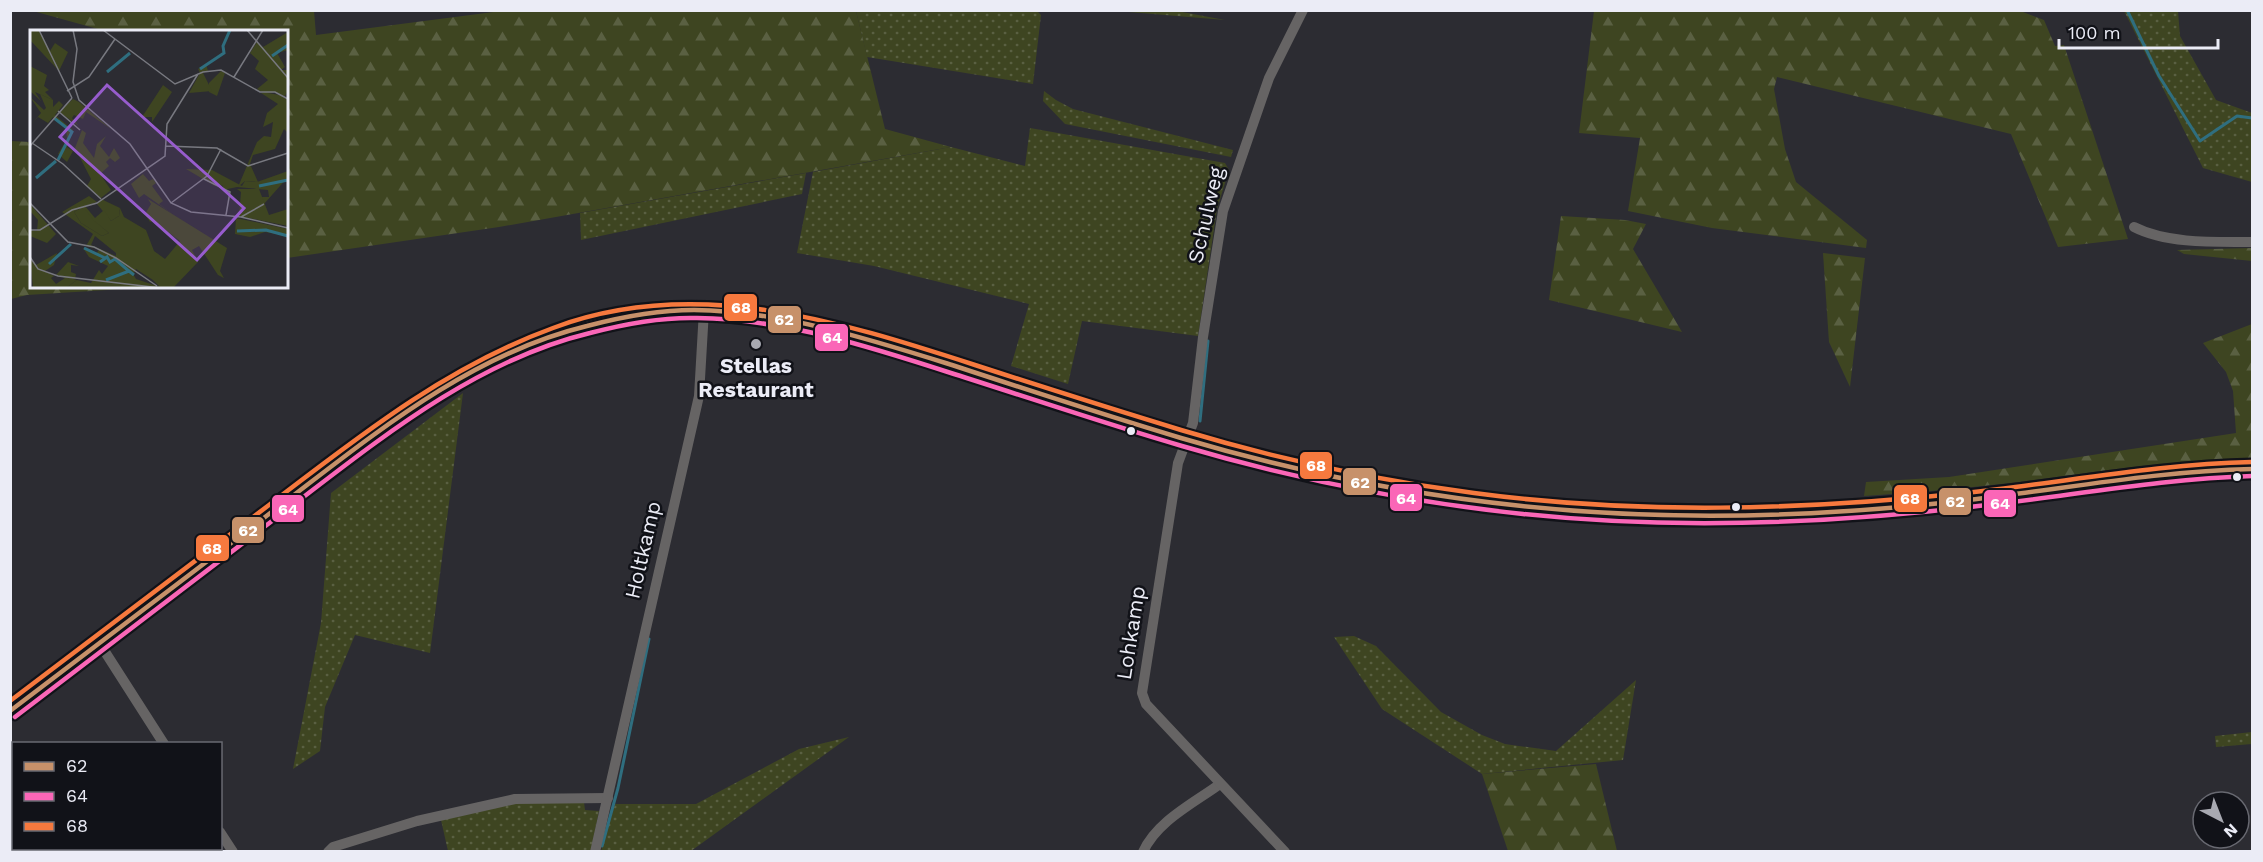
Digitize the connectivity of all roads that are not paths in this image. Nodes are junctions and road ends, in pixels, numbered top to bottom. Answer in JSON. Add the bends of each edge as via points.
{"nodes":[{"id":1,"x":1303,"y":10,"type":"edge"},
{"id":2,"x":2134,"y":226,"type":"dead end"},
{"id":3,"x":2253,"y":242,"type":"edge"},
{"id":4,"x":704,"y":310,"type":"junction"},
{"id":5,"x":1187,"y":440,"type":"junction"},
{"id":6,"x":2253,"y":469,"type":"edge"},
{"id":7,"x":100,"y":645,"type":"junction"},
{"id":8,"x":10,"y":711,"type":"edge"},
{"id":9,"x":163,"y":742,"type":"edge"},
{"id":10,"x":1220,"y":784,"type":"junction"},
{"id":11,"x":608,"y":798,"type":"junction"},
{"id":12,"x":222,"y":835,"type":"edge"},
{"id":13,"x":233,"y":852,"type":"edge"},
{"id":14,"x":328,"y":852,"type":"edge"},
{"id":15,"x":595,"y":852,"type":"edge"},
{"id":16,"x":1143,"y":852,"type":"edge"},
{"id":17,"x":1285,"y":852,"type":"edge"}],
"edges":[{"from":1,"to":5,"type":"street","name":"Schulweg","via":[[1269,78],[1223,211],[1193,423]]},
{"from":2,"to":3,"type":"street","via":[[2146,233],[2206,242]]},
{"from":4,"to":5,"type":"main road","via":[[781,319],[855,334]]},
{"from":4,"to":7,"type":"main road","via":[[626,317],[566,331],[493,360],[445,386],[393,420]]},
{"from":4,"to":11,"type":"street","name":"Holtkamp","via":[[699,396]]},
{"from":5,"to":6,"type":"main road","via":[[1279,464],[1425,494],[1570,511],[1670,516],[1866,510],[2164,474]]},
{"from":5,"to":10,"type":"street","name":"Lohkamp","via":[[1178,463],[1142,693],[1146,704]]},
{"from":7,"to":8,"type":"main road"},
{"from":7,"to":9,"type":"street"},
{"from":10,"to":16,"type":"street","via":[[1158,829]]},
{"from":10,"to":17,"type":"street","name":"Lohkamp"},
{"from":11,"to":14,"type":"street","via":[[515,800],[417,821],[333,847]]},
{"from":11,"to":15,"type":"street","name":"Holtkamp"},
{"from":12,"to":13,"type":"street"}]}
